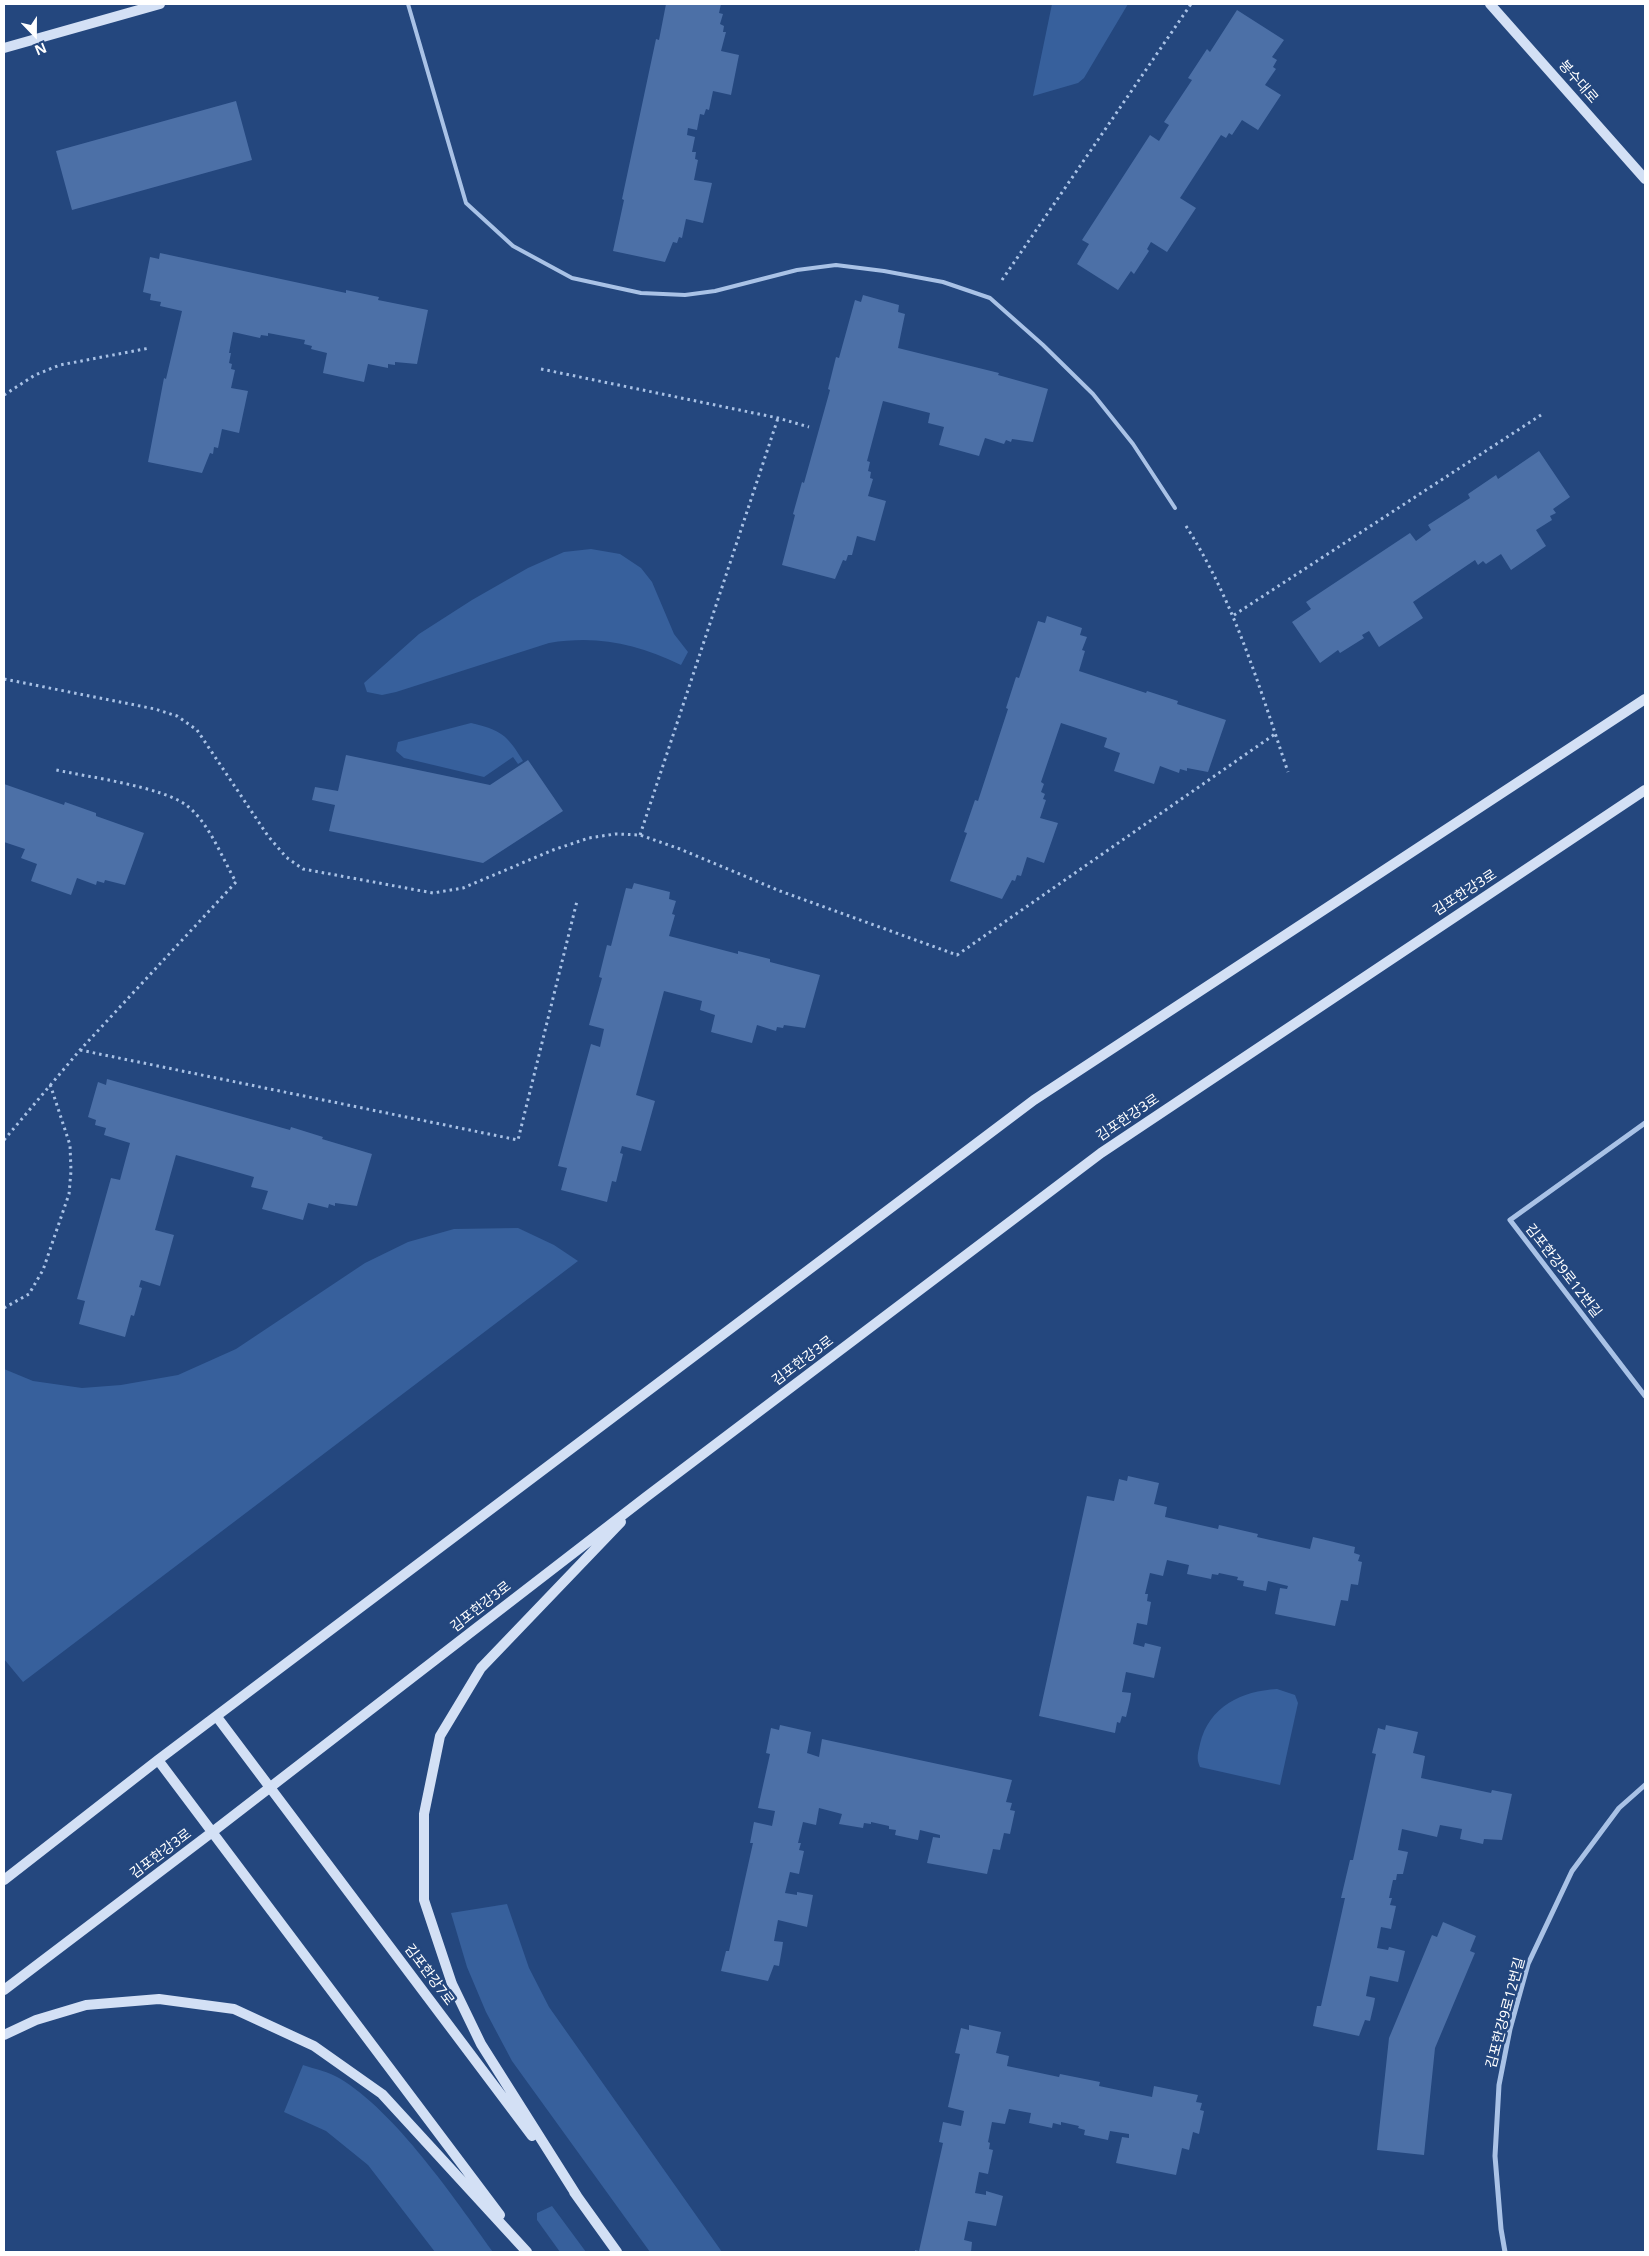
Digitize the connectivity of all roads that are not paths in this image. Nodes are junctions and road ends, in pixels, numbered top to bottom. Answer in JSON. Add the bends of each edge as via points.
{"nodes":[{"id":1,"x":160,"y":4,"type":"edge"},
{"id":2,"x":408,"y":4,"type":"edge"},
{"id":3,"x":1490,"y":4,"type":"edge"},
{"id":4,"x":4,"y":48,"type":"edge"},
{"id":5,"x":1645,"y":179,"type":"edge"},
{"id":6,"x":1175,"y":508,"type":"road end"},
{"id":7,"x":1645,"y":699,"type":"edge"},
{"id":8,"x":1645,"y":790,"type":"edge"},
{"id":9,"x":1645,"y":1123,"type":"edge"},
{"id":10,"x":1645,"y":1396,"type":"edge"},
{"id":11,"x":646,"y":1497,"type":"junction"},
{"id":12,"x":217,"y":1717,"type":"junction"},
{"id":13,"x":158,"y":1760,"type":"junction"},
{"id":14,"x":1645,"y":1785,"type":"edge"},
{"id":15,"x":270,"y":1786,"type":"junction"},
{"id":16,"x":211,"y":1833,"type":"junction"},
{"id":17,"x":4,"y":1880,"type":"edge"},
{"id":18,"x":4,"y":1990,"type":"edge"},
{"id":19,"x":4,"y":2035,"type":"edge"},
{"id":20,"x":577,"y":2196,"type":"junction"},
{"id":21,"x":528,"y":2252,"type":"edge"},
{"id":22,"x":617,"y":2252,"type":"edge"},
{"id":23,"x":1505,"y":2252,"type":"edge"}],
"edges":[{"from":1,"to":4,"type":"main road"},
{"from":2,"to":6,"type":"lane","via":[[466,203],[513,246],[572,278],[641,293],[685,295],[715,291],[797,270],[836,265],[943,282],[990,298],[1093,394],[1134,444]]},
{"from":3,"to":5,"type":"main road","name":"봉수대로"},
{"from":7,"to":12,"type":"main road","via":[[1034,1100]]},
{"from":8,"to":11,"type":"main road","name":"김포한강3로","via":[[1101,1153]]},
{"from":9,"to":10,"type":"street","name":"김포한강9로12번길","via":[[1510,1220]]},
{"from":11,"to":15,"type":"main road","name":"김포한강3로"},
{"from":11,"to":20,"type":"main road","via":[[481,1668],[440,1736],[424,1814],[424,1900],[452,1984],[481,2044]]},
{"from":12,"to":13,"type":"main road"},
{"from":12,"to":15,"type":"main road","name":"김포한강7로"},
{"from":13,"to":16,"type":"main road"},
{"from":13,"to":17,"type":"main road"},
{"from":14,"to":23,"type":"street","name":"김포한강9로12번길","via":[[1619,1808],[1572,1871],[1528,1964],[1498,2085],[1495,2156]]},
{"from":15,"to":16,"type":"main road","name":"김포한강3로"},
{"from":15,"to":20,"type":"main road","name":"김포한강7로"},
{"from":16,"to":18,"type":"main road","name":"김포한강3로"},
{"from":16,"to":21,"type":"main road"},
{"from":19,"to":21,"type":"main road","via":[[36,2020],[86,2006],[159,1999],[234,2009],[314,2046],[382,2094]]},
{"from":20,"to":22,"type":"main road","name":"김포한강7로"}]}
